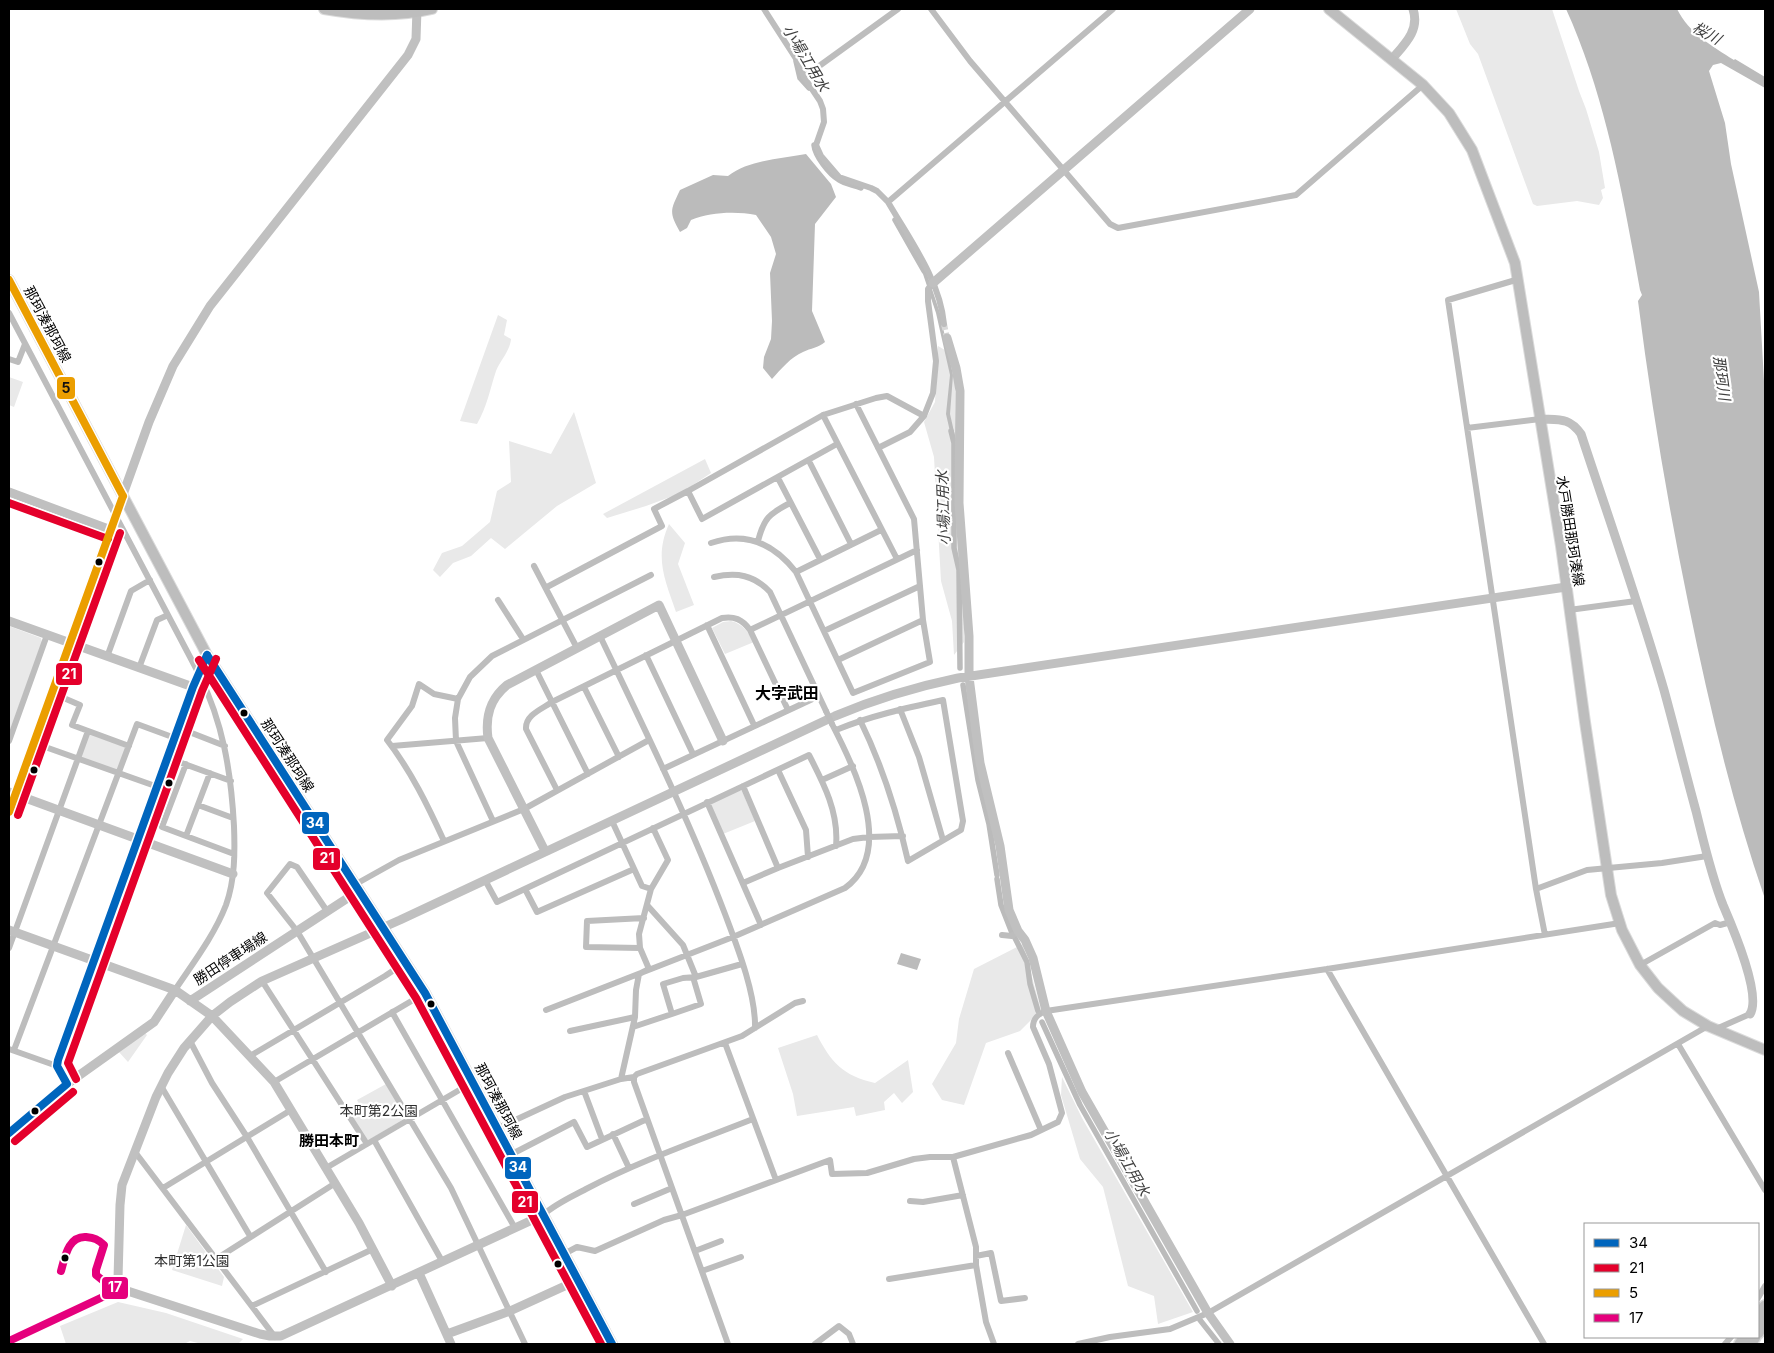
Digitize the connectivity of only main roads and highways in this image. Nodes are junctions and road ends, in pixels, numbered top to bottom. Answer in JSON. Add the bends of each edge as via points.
{"nodes":[{"id":1,"x":324,"y":9,"type":"edge"},
{"id":2,"x":432,"y":9,"type":"edge"},
{"id":3,"x":1329,"y":9,"type":"edge"},
{"id":4,"x":390,"y":11,"type":"edge"},
{"id":5,"x":417,"y":11,"type":"edge"},
{"id":6,"x":9,"y":280,"type":"edge"},
{"id":7,"x":1765,"y":1050,"type":"edge"},
{"id":8,"x":612,"y":1344,"type":"edge"}],
"edges":[{"from":1,"to":4,"type":"main road"},
{"from":2,"to":5,"type":"main road"},
{"from":3,"to":7,"type":"main road","name":"水戸勝田那珂湊線","via":[[1424,85],[1449,113],[1472,150],[1510,248],[1519,279],[1611,894],[1628,944],[1658,988],[1683,1010],[1712,1028]]},
{"from":4,"to":5,"type":"main road"},
{"from":6,"to":8,"type":"main road","name":"那珂湊那珂線","via":[[207,655],[425,993]]}]}
